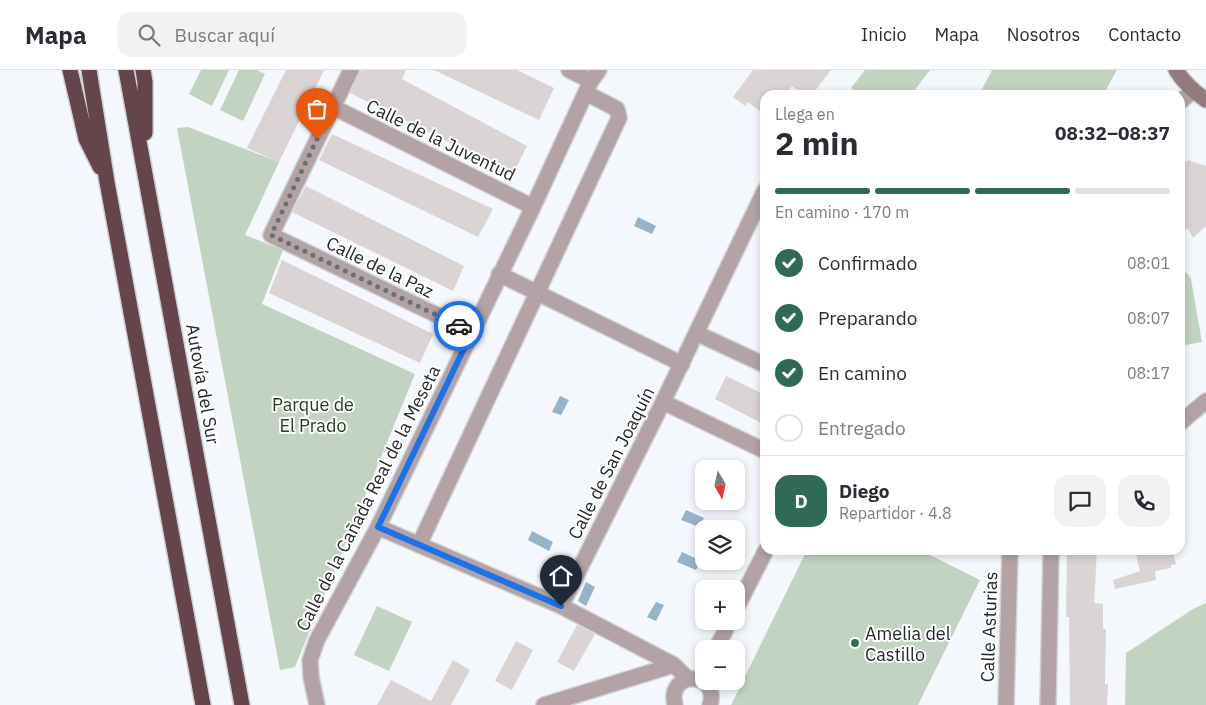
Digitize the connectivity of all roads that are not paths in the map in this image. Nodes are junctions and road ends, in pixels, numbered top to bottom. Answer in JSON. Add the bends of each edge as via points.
{"nodes":[{"id":1,"x":70,"y":70,"type":"edge"},
{"id":2,"x":89,"y":70,"type":"edge"},
{"id":3,"x":126,"y":70,"type":"edge"},
{"id":4,"x":143,"y":70,"type":"edge"},
{"id":5,"x":351,"y":70,"type":"edge"},
{"id":6,"x":569,"y":70,"type":"edge"},
{"id":7,"x":1176,"y":70,"type":"edge"},
{"id":8,"x":592,"y":81,"type":"edge"},
{"id":9,"x":1200,"y":96,"type":"edge"},
{"id":10,"x":1185,"y":100,"type":"edge"},
{"id":11,"x":332,"y":107,"type":"junction"},
{"id":12,"x":145,"y":170,"type":"junction"},
{"id":13,"x":107,"y":182,"type":"junction"},
{"id":14,"x":760,"y":200,"type":"edge"},
{"id":15,"x":533,"y":207,"type":"junction"},
{"id":16,"x":499,"y":274,"type":"junction"},
{"id":17,"x":536,"y":293,"type":"junction"},
{"id":18,"x":472,"y":332,"type":"junction"},
{"id":19,"x":696,"y":333,"type":"junction"},
{"id":20,"x":760,"y":363,"type":"edge"},
{"id":21,"x":682,"y":364,"type":"junction"},
{"id":22,"x":1206,"y":401,"type":"edge"},
{"id":23,"x":663,"y":402,"type":"junction"},
{"id":24,"x":1185,"y":419,"type":"edge"},
{"id":25,"x":760,"y":449,"type":"edge"},
{"id":26,"x":378,"y":527,"type":"junction"},
{"id":27,"x":418,"y":545,"type":"junction"},
{"id":28,"x":763,"y":555,"type":"edge"},
{"id":29,"x":1010,"y":555,"type":"edge"},
{"id":30,"x":1051,"y":555,"type":"edge"},
{"id":31,"x":745,"y":591,"type":"edge"},
{"id":32,"x":561,"y":606,"type":"junction"},
{"id":33,"x":674,"y":665,"type":"junction"},
{"id":34,"x":695,"y":675,"type":"edge"},
{"id":35,"x":695,"y":677,"type":"edge"},
{"id":36,"x":710,"y":690,"type":"edge"},
{"id":37,"x":203,"y":705,"type":"edge"},
{"id":38,"x":242,"y":705,"type":"edge"},
{"id":39,"x":317,"y":705,"type":"edge"},
{"id":40,"x":544,"y":705,"type":"edge"},
{"id":41,"x":674,"y":705,"type":"edge"},
{"id":42,"x":710,"y":705,"type":"edge"},
{"id":43,"x":1006,"y":705,"type":"edge"},
{"id":44,"x":1048,"y":705,"type":"edge"}],
"edges":[{"from":1,"to":13,"type":"highway","via":[[86,138]]},
{"from":2,"to":13,"type":"highway"},
{"from":3,"to":12,"type":"highway","name":"Autovía del Sur"},
{"from":4,"to":12,"type":"highway"},
{"from":5,"to":11,"type":"street"},
{"from":6,"to":8,"type":"street"},
{"from":7,"to":9,"type":"main road","via":[[1184,83]]},
{"from":8,"to":15,"type":"street","name":"Calle de la Cañada Real de la Meseta"},
{"from":8,"to":17,"type":"street","via":[[617,109],[619,118]]},
{"from":9,"to":10,"type":"street"},
{"from":11,"to":15,"type":"street","name":"Calle de la Juventud"},
{"from":11,"to":18,"type":"street","name":"Calle de la Paz","via":[[271,235]]},
{"from":12,"to":38,"type":"highway","name":"Autovía del Sur"},
{"from":13,"to":37,"type":"highway"},
{"from":14,"to":19,"type":"street","name":"Calle de San Joaquín"},
{"from":15,"to":16,"type":"street","name":"Calle de la Cañada Real de la Meseta"},
{"from":16,"to":17,"type":"street"},
{"from":16,"to":18,"type":"street","name":"Calle de la Cañada Real de la Meseta"},
{"from":17,"to":21,"type":"street"},
{"from":17,"to":27,"type":"street"},
{"from":18,"to":26,"type":"street","name":"Calle de la Cañada Real de la Meseta"},
{"from":19,"to":20,"type":"street"},
{"from":19,"to":21,"type":"street","name":"Calle de San Joaquín"},
{"from":21,"to":23,"type":"street","name":"Calle de San Joaquín"},
{"from":22,"to":24,"type":"street"},
{"from":23,"to":25,"type":"street"},
{"from":23,"to":32,"type":"street","name":"Calle de San Joaquín"},
{"from":26,"to":27,"type":"street"},
{"from":26,"to":39,"type":"street","name":"Calle de la Cañada Real de la Meseta","via":[[317,640],[310,660]]},
{"from":27,"to":32,"type":"street"},
{"from":28,"to":31,"type":"street"},
{"from":29,"to":43,"type":"street","name":"Calle Asturias"},
{"from":30,"to":44,"type":"street"},
{"from":32,"to":33,"type":"street"},
{"from":33,"to":34,"type":"street"},
{"from":33,"to":40,"type":"street"},
{"from":35,"to":41,"type":"street","via":[[677,685]]},
{"from":36,"to":42,"type":"street"}]}
